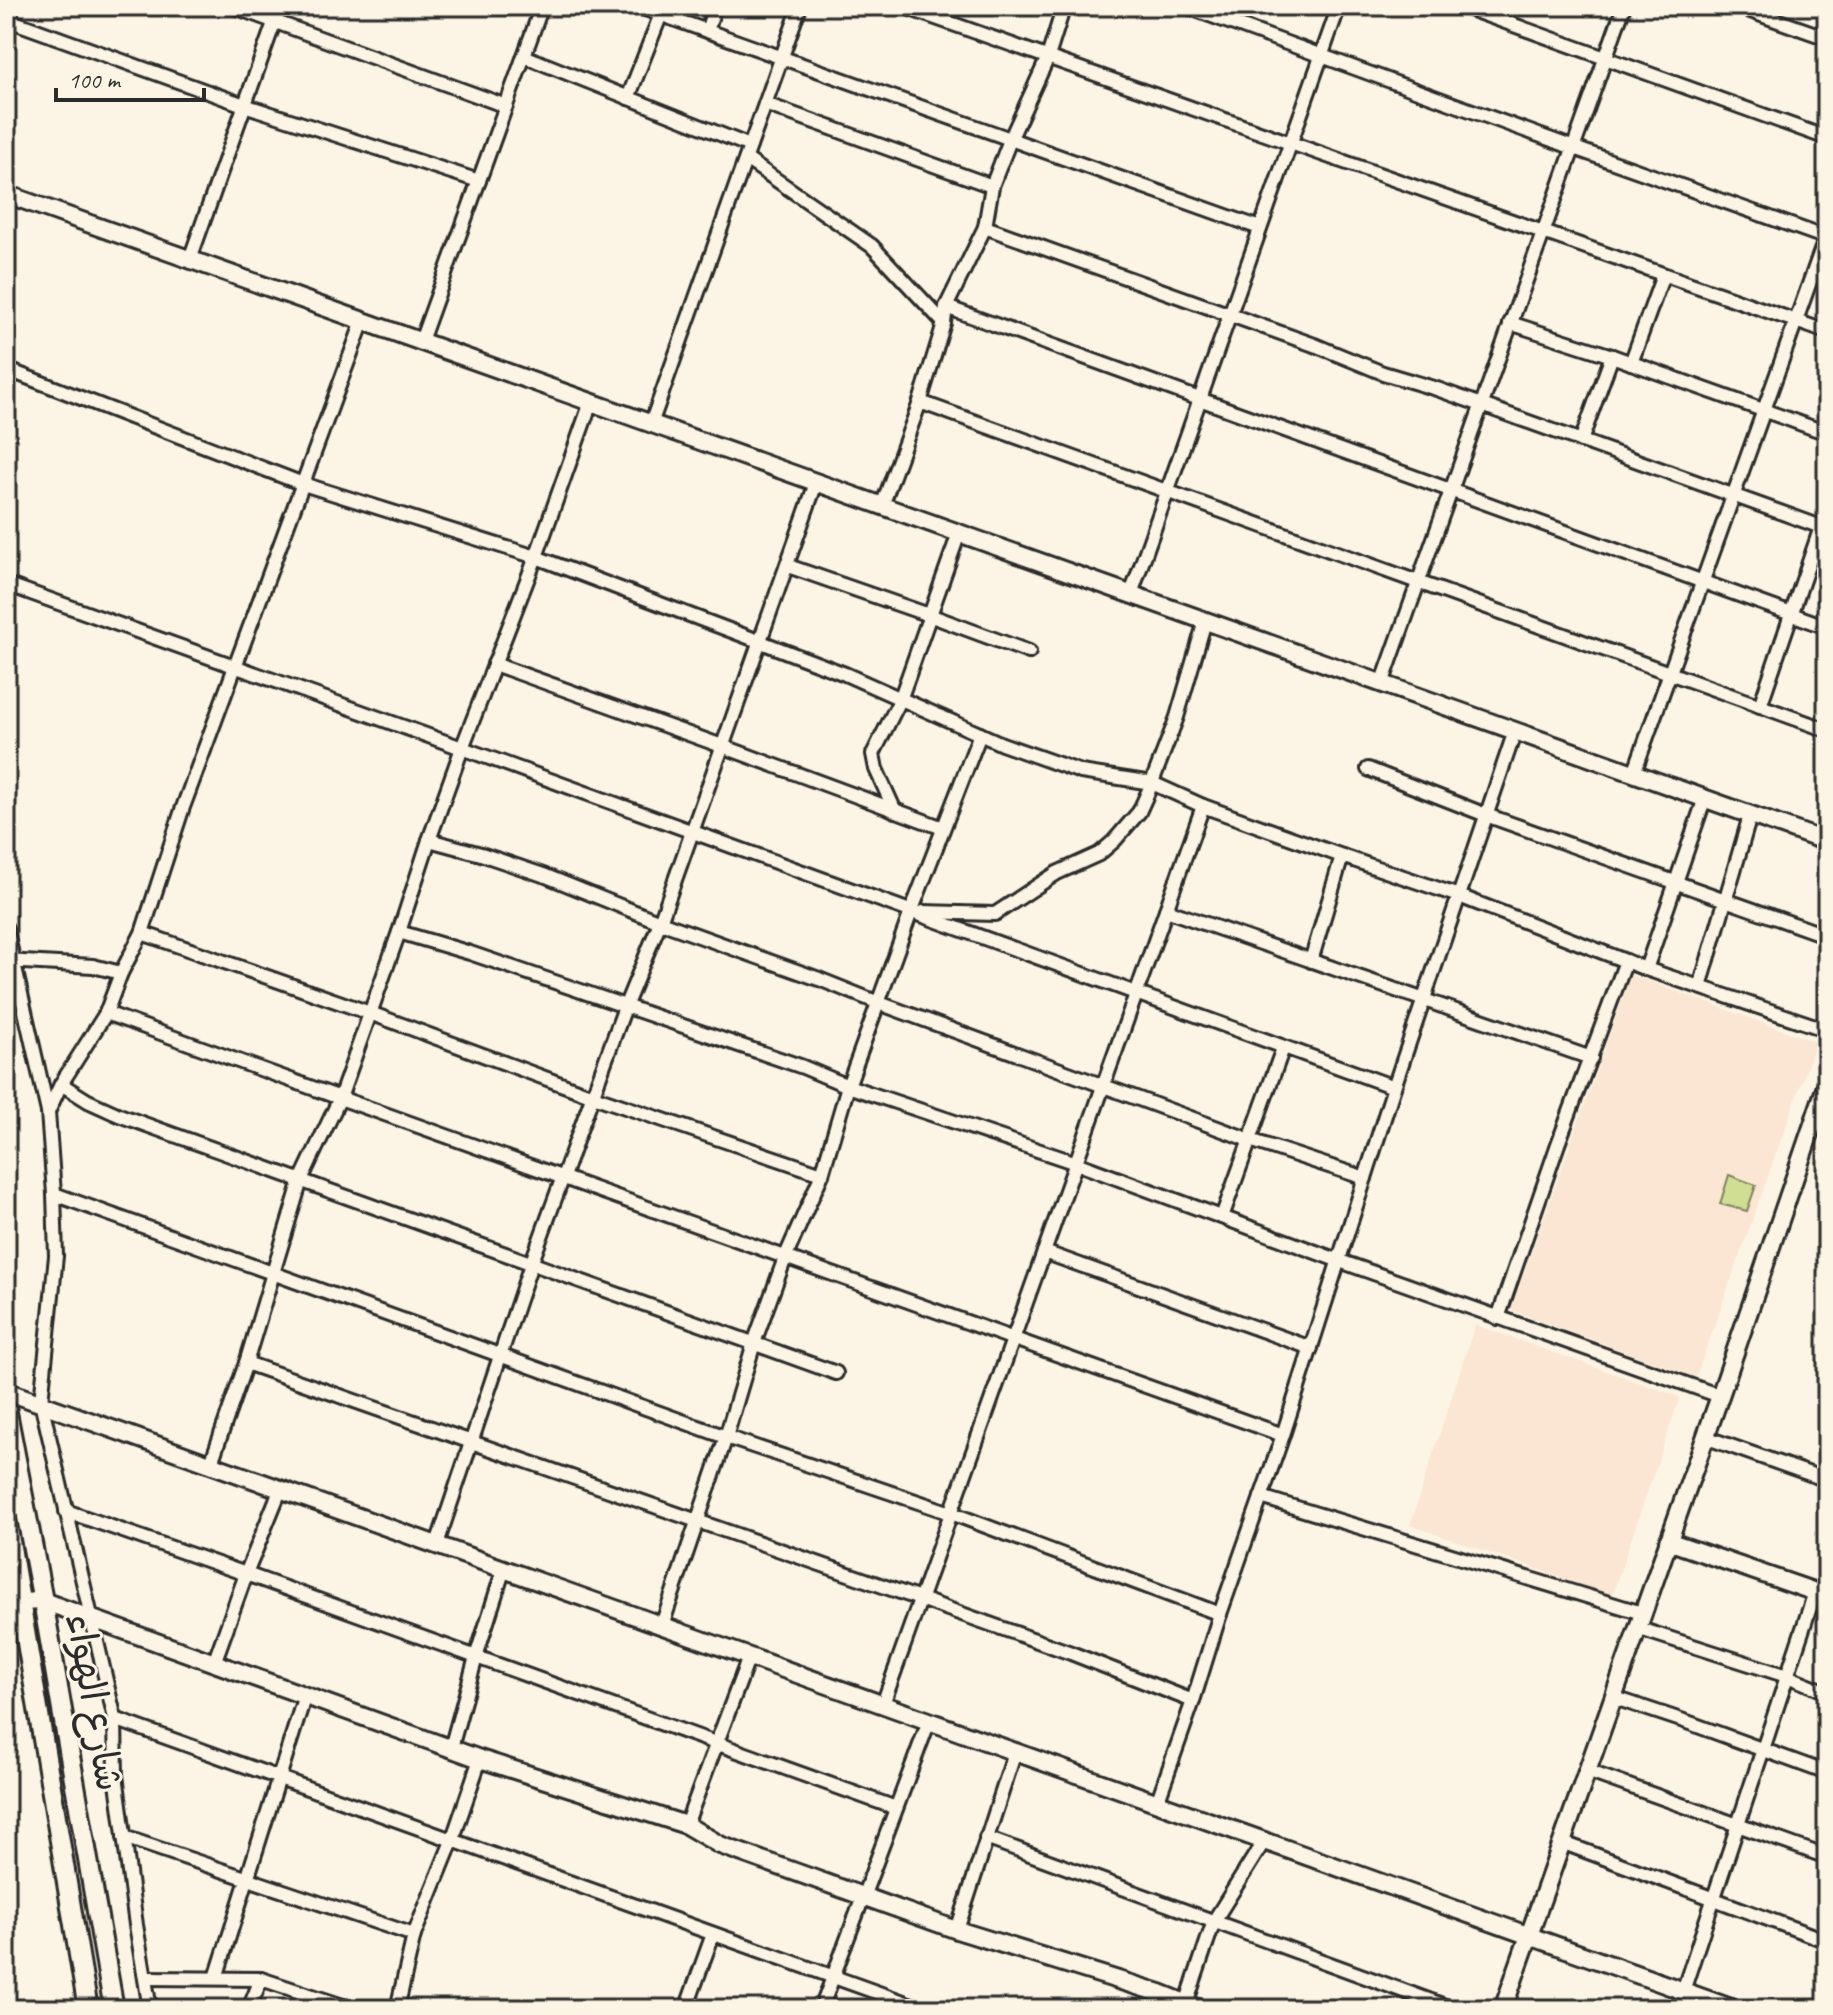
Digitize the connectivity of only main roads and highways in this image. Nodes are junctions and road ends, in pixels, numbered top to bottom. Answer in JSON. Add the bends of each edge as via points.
{"nodes":[{"id":1,"x":6,"y":1407,"type":"edge"},
{"id":2,"x":6,"y":1517,"type":"edge"},
{"id":3,"x":88,"y":2009,"type":"edge"},
{"id":4,"x":114,"y":2009,"type":"edge"}],
"edges":[{"from":1,"to":4,"type":"main road","name":"شارع الهواء"},
{"from":2,"to":3,"type":"main road","name":"شارع الهواء"}]}
